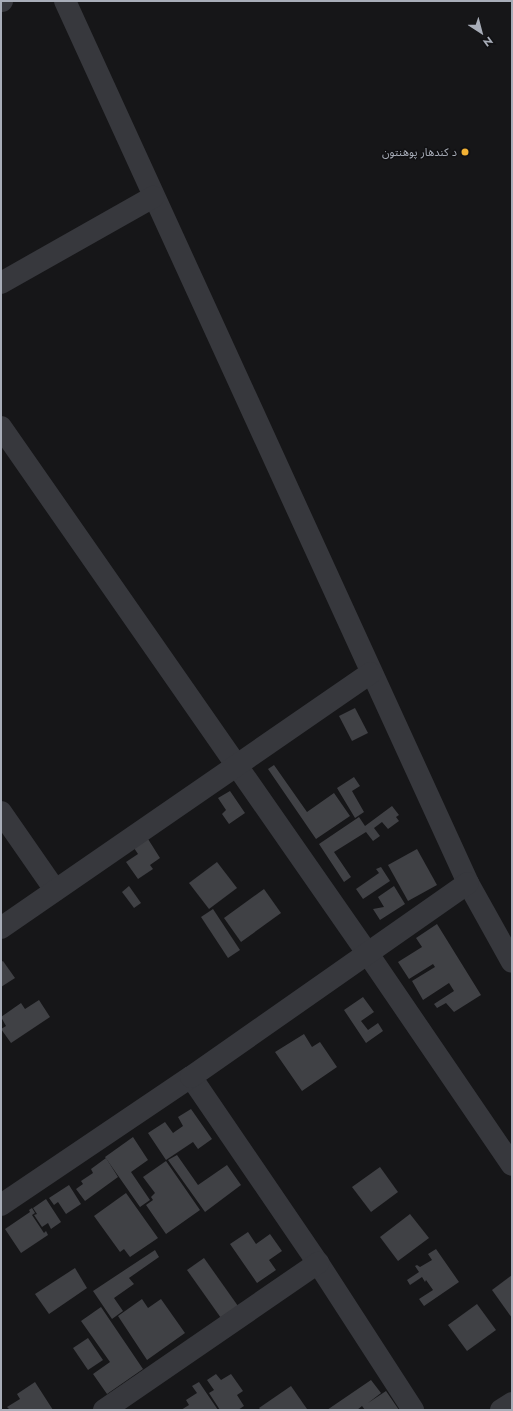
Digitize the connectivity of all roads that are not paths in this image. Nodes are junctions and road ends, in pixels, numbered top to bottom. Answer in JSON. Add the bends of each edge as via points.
{"nodes":[{"id":1,"x":65,"y":1,"type":"edge"},
{"id":2,"x":153,"y":197,"type":"junction"},
{"id":3,"x":1,"y":283,"type":"edge"},
{"id":4,"x":1,"y":428,"type":"edge"},
{"id":5,"x":371,"y":673,"type":"junction"},
{"id":6,"x":236,"y":764,"type":"junction"},
{"id":7,"x":1,"y":812,"type":"edge"},
{"id":8,"x":468,"y":883,"type":"junction"},
{"id":9,"x":55,"y":890,"type":"junction"},
{"id":10,"x":1,"y":928,"type":"edge"},
{"id":11,"x":368,"y":954,"type":"junction"},
{"id":12,"x":512,"y":962,"type":"edge"},
{"id":13,"x":191,"y":1077,"type":"junction"},
{"id":14,"x":512,"y":1165,"type":"edge"},
{"id":15,"x":1,"y":1205,"type":"edge"},
{"id":16,"x":318,"y":1263,"type":"junction"},
{"id":17,"x":512,"y":1403,"type":"edge"},
{"id":18,"x":104,"y":1410,"type":"edge"},
{"id":19,"x":413,"y":1410,"type":"edge"},
{"id":20,"x":501,"y":1410,"type":"edge"}],
"edges":[{"from":1,"to":2,"type":"street"},
{"from":2,"to":3,"type":"street"},
{"from":2,"to":5,"type":"street"},
{"from":4,"to":6,"type":"street"},
{"from":5,"to":6,"type":"street"},
{"from":5,"to":8,"type":"street"},
{"from":6,"to":9,"type":"street"},
{"from":6,"to":11,"type":"street"},
{"from":7,"to":9,"type":"street"},
{"from":8,"to":11,"type":"street"},
{"from":8,"to":12,"type":"street"},
{"from":9,"to":10,"type":"street"},
{"from":11,"to":13,"type":"street"},
{"from":11,"to":14,"type":"street"},
{"from":13,"to":15,"type":"street"},
{"from":13,"to":16,"type":"street"},
{"from":16,"to":18,"type":"street"},
{"from":16,"to":19,"type":"street"},
{"from":17,"to":20,"type":"street"}]}
